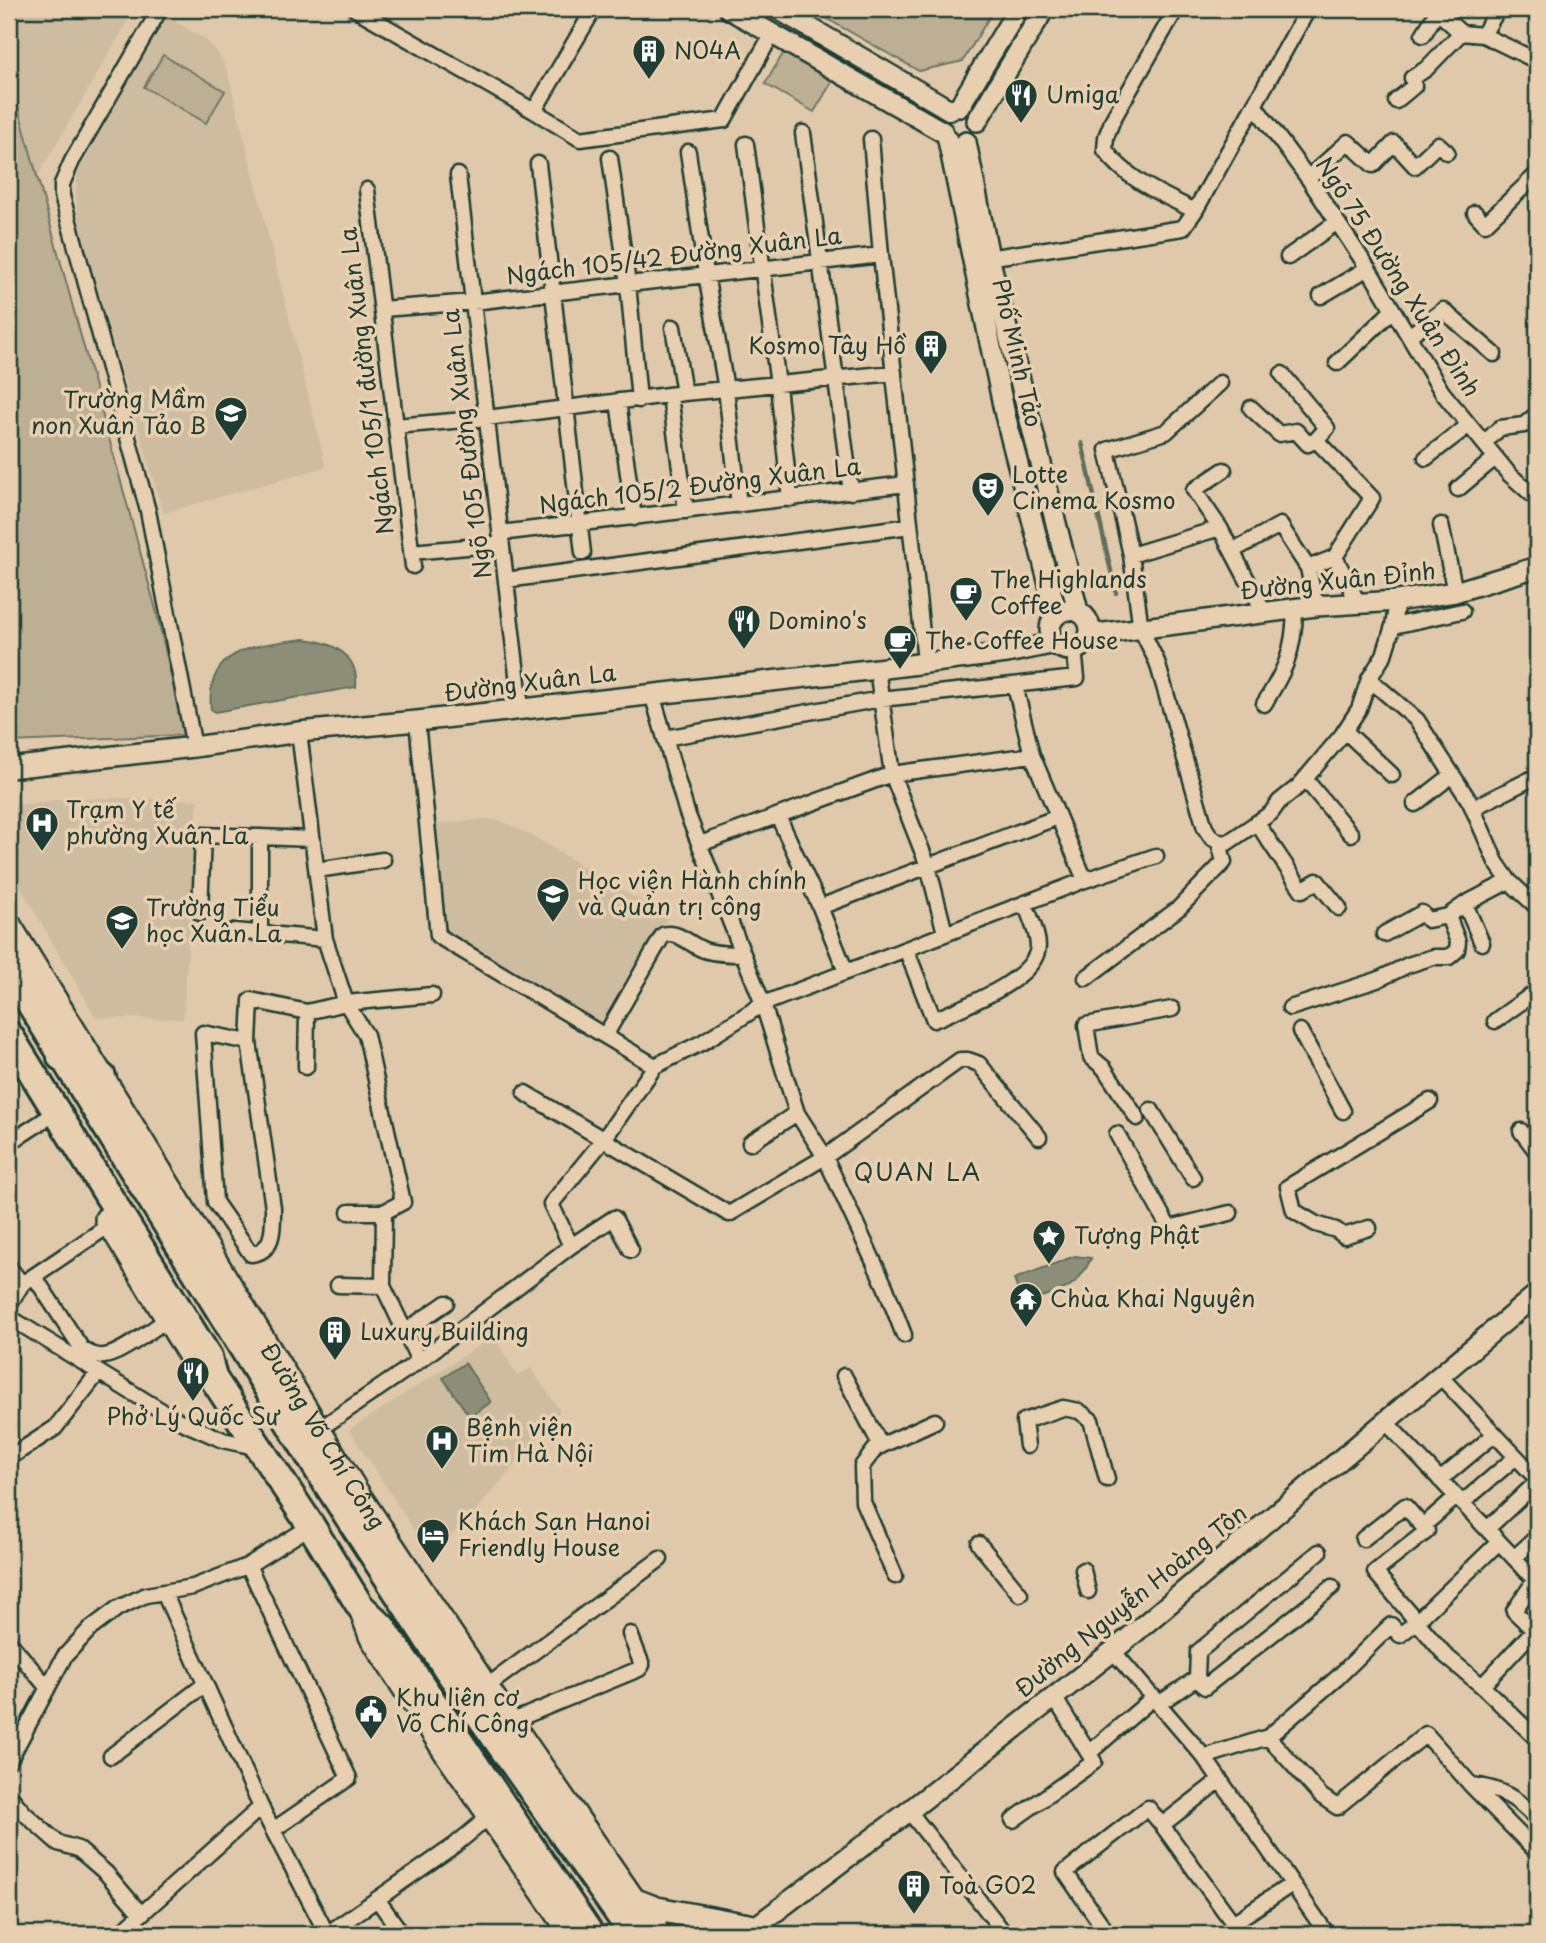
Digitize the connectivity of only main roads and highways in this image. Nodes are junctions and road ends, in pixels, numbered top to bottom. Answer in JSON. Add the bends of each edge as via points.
{"nodes":[{"id":1,"x":9,"y":925,"type":"edge"},
{"id":2,"x":9,"y":969,"type":"edge"},
{"id":3,"x":9,"y":1035,"type":"edge"},
{"id":4,"x":9,"y":1058,"type":"edge"},
{"id":5,"x":61,"y":1058,"type":"junction"},
{"id":6,"x":102,"y":1077,"type":"junction"},
{"id":7,"x":213,"y":1378,"type":"junction"},
{"id":8,"x":360,"y":1606,"type":"junction"},
{"id":9,"x":633,"y":1900,"type":"junction"},
{"id":10,"x":751,"y":1932,"type":"edge"},
{"id":11,"x":648,"y":1933,"type":"edge"},
{"id":12,"x":572,"y":1934,"type":"edge"},
{"id":13,"x":590,"y":1934,"type":"edge"}],
"edges":[{"from":1,"to":6,"type":"main road","name":"Đường Võ Chí Công"},
{"from":2,"to":5,"type":"highway","name":"Đường Võ Chí Công"},
{"from":3,"to":7,"type":"highway","via":[[208,1357]]},
{"from":4,"to":7,"type":"main road","via":[[196,1365]]},
{"from":5,"to":6,"type":"highway"},
{"from":5,"to":11,"type":"highway","name":"Đường Võ Chí Công","via":[[447,1669]]},
{"from":6,"to":9,"type":"main road","name":"Đường Võ Chí Công","via":[[318,1430],[486,1687]]},
{"from":7,"to":8,"type":"highway"},
{"from":8,"to":12,"type":"main road","via":[[371,1636]]},
{"from":8,"to":13,"type":"highway","via":[[382,1627]]},
{"from":9,"to":10,"type":"main road"},
{"from":9,"to":11,"type":"main road","name":"Đường Võ Chí Công"}]}
